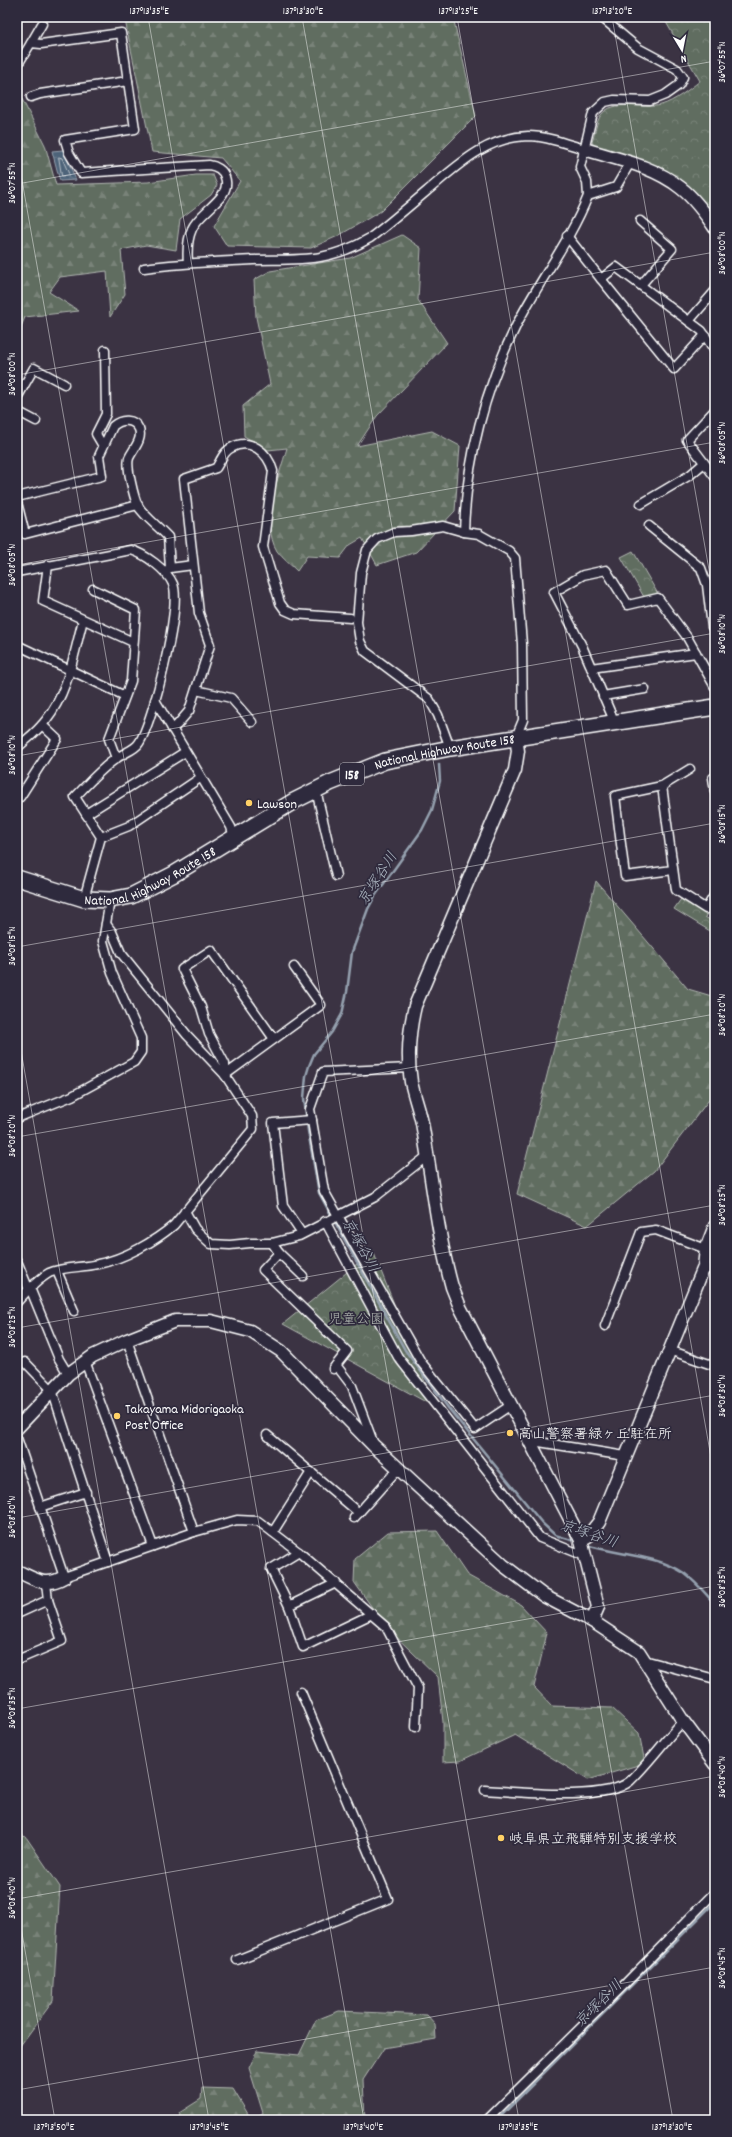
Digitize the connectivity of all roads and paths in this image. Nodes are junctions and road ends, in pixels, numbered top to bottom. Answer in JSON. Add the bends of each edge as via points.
{"nodes":[{"id":1,"x":601,"y":17,"type":"edge"},
{"id":2,"x":42,"y":24,"type":"dead end"},
{"id":3,"x":31,"y":43,"type":"junction"},
{"id":4,"x":17,"y":66,"type":"edge"},
{"id":5,"x":128,"y":81,"type":"junction"},
{"id":6,"x":31,"y":97,"type":"dead end"},
{"id":7,"x":584,"y":149,"type":"junction"},
{"id":8,"x":630,"y":163,"type":"junction"},
{"id":9,"x":588,"y":196,"type":"junction"},
{"id":10,"x":640,"y":221,"type":"dead end"},
{"id":11,"x":715,"y":228,"type":"edge"},
{"id":12,"x":567,"y":236,"type":"junction"},
{"id":13,"x":188,"y":263,"type":"junction"},
{"id":14,"x":144,"y":268,"type":"dead end"},
{"id":15,"x":601,"y":279,"type":"junction"},
{"id":16,"x":641,"y":285,"type":"junction"},
{"id":17,"x":715,"y":291,"type":"edge"},
{"id":18,"x":689,"y":321,"type":"junction"},
{"id":19,"x":705,"y":335,"type":"junction"},
{"id":20,"x":105,"y":350,"type":"dead end"},
{"id":21,"x":715,"y":351,"type":"edge"},
{"id":22,"x":64,"y":384,"type":"dead end"},
{"id":23,"x":17,"y":398,"type":"edge"},
{"id":24,"x":715,"y":410,"type":"edge"},
{"id":25,"x":17,"y":411,"type":"edge"},
{"id":26,"x":36,"y":421,"type":"dead end"},
{"id":27,"x":103,"y":446,"type":"junction"},
{"id":28,"x":704,"y":463,"type":"junction"},
{"id":29,"x":715,"y":477,"type":"edge"},
{"id":30,"x":17,"y":497,"type":"edge"},
{"id":31,"x":17,"y":502,"type":"edge"},
{"id":32,"x":641,"y":504,"type":"dead end"},
{"id":33,"x":138,"y":506,"type":"junction"},
{"id":34,"x":649,"y":526,"type":"dead end"},
{"id":35,"x":464,"y":532,"type":"junction"},
{"id":36,"x":48,"y":565,"type":"junction"},
{"id":37,"x":193,"y":565,"type":"junction"},
{"id":38,"x":167,"y":570,"type":"junction"},
{"id":39,"x":17,"y":572,"type":"edge"},
{"id":40,"x":93,"y":589,"type":"dead end"},
{"id":41,"x":350,"y":618,"type":"dead end"},
{"id":42,"x":83,"y":620,"type":"junction"},
{"id":43,"x":715,"y":631,"type":"edge"},
{"id":44,"x":133,"y":642,"type":"junction"},
{"id":45,"x":17,"y":645,"type":"edge"},
{"id":46,"x":696,"y":653,"type":"junction"},
{"id":47,"x":591,"y":668,"type":"junction"},
{"id":48,"x":70,"y":670,"type":"junction"},
{"id":49,"x":715,"y":687,"type":"edge"},
{"id":50,"x":645,"y":689,"type":"dead end"},
{"id":51,"x":196,"y":690,"type":"junction"},
{"id":52,"x":125,"y":696,"type":"junction"},
{"id":53,"x":604,"y":696,"type":"junction"},
{"id":54,"x":155,"y":700,"type":"junction"},
{"id":55,"x":715,"y":707,"type":"edge"},
{"id":56,"x":252,"y":722,"type":"dead end"},
{"id":57,"x":615,"y":723,"type":"junction"},
{"id":58,"x":42,"y":725,"type":"junction"},
{"id":59,"x":172,"y":729,"type":"junction"},
{"id":60,"x":516,"y":738,"type":"junction"},
{"id":61,"x":17,"y":748,"type":"edge"},
{"id":62,"x":450,"y":748,"type":"junction"},
{"id":63,"x":185,"y":752,"type":"junction"},
{"id":64,"x":116,"y":758,"type":"junction"},
{"id":65,"x":690,"y":769,"type":"dead end"},
{"id":66,"x":200,"y":778,"type":"junction"},
{"id":67,"x":713,"y":778,"type":"dead end"},
{"id":68,"x":662,"y":786,"type":"junction"},
{"id":69,"x":316,"y":790,"type":"junction"},
{"id":70,"x":715,"y":792,"type":"edge"},
{"id":71,"x":17,"y":796,"type":"edge"},
{"id":72,"x":86,"y":814,"type":"junction"},
{"id":73,"x":101,"y":837,"type":"junction"},
{"id":74,"x":234,"y":837,"type":"junction"},
{"id":75,"x":673,"y":870,"type":"junction"},
{"id":76,"x":336,"y":876,"type":"dead end"},
{"id":77,"x":17,"y":878,"type":"edge"},
{"id":78,"x":715,"y":894,"type":"edge"},
{"id":79,"x":84,"y":899,"type":"junction"},
{"id":80,"x":110,"y":900,"type":"junction"},
{"id":81,"x":106,"y":924,"type":"junction"},
{"id":82,"x":294,"y":967,"type":"dead end"},
{"id":83,"x":274,"y":1039,"type":"junction"},
{"id":84,"x":410,"y":1068,"type":"junction"},
{"id":85,"x":225,"y":1075,"type":"junction"},
{"id":86,"x":17,"y":1118,"type":"edge"},
{"id":87,"x":312,"y":1120,"type":"junction"},
{"id":88,"x":426,"y":1157,"type":"junction"},
{"id":89,"x":185,"y":1211,"type":"junction"},
{"id":90,"x":332,"y":1218,"type":"junction"},
{"id":91,"x":715,"y":1226,"type":"edge"},
{"id":92,"x":302,"y":1234,"type":"junction"},
{"id":93,"x":272,"y":1243,"type":"junction"},
{"id":94,"x":706,"y":1249,"type":"junction"},
{"id":95,"x":279,"y":1254,"type":"junction"},
{"id":96,"x":17,"y":1261,"type":"edge"},
{"id":97,"x":710,"y":1269,"type":"edge"},
{"id":98,"x":57,"y":1271,"type":"junction"},
{"id":99,"x":303,"y":1276,"type":"dead end"},
{"id":100,"x":29,"y":1289,"type":"junction"},
{"id":101,"x":17,"y":1302,"type":"edge"},
{"id":102,"x":74,"y":1311,"type":"dead end"},
{"id":103,"x":605,"y":1326,"type":"dead end"},
{"id":104,"x":127,"y":1340,"type":"junction"},
{"id":105,"x":669,"y":1350,"type":"junction"},
{"id":106,"x":85,"y":1361,"type":"junction"},
{"id":107,"x":17,"y":1365,"type":"edge"},
{"id":108,"x":715,"y":1366,"type":"edge"},
{"id":109,"x":68,"y":1374,"type":"junction"},
{"id":110,"x":52,"y":1390,"type":"junction"},
{"id":111,"x":511,"y":1405,"type":"junction"},
{"id":112,"x":17,"y":1428,"type":"edge"},
{"id":113,"x":267,"y":1435,"type":"dead end"},
{"id":114,"x":17,"y":1438,"type":"edge"},
{"id":115,"x":531,"y":1445,"type":"junction"},
{"id":116,"x":374,"y":1447,"type":"junction"},
{"id":117,"x":625,"y":1456,"type":"junction"},
{"id":118,"x":398,"y":1469,"type":"junction"},
{"id":119,"x":311,"y":1472,"type":"junction"},
{"id":120,"x":86,"y":1492,"type":"junction"},
{"id":121,"x":40,"y":1507,"type":"junction"},
{"id":122,"x":194,"y":1532,"type":"junction"},
{"id":123,"x":273,"y":1532,"type":"junction"},
{"id":124,"x":583,"y":1543,"type":"junction"},
{"id":125,"x":153,"y":1546,"type":"junction"},
{"id":126,"x":299,"y":1552,"type":"junction"},
{"id":127,"x":108,"y":1562,"type":"junction"},
{"id":128,"x":17,"y":1571,"type":"edge"},
{"id":129,"x":64,"y":1577,"type":"junction"},
{"id":130,"x":46,"y":1584,"type":"junction"},
{"id":131,"x":336,"y":1584,"type":"junction"},
{"id":132,"x":48,"y":1600,"type":"junction"},
{"id":133,"x":289,"y":1606,"type":"junction"},
{"id":134,"x":17,"y":1614,"type":"edge"},
{"id":135,"x":372,"y":1614,"type":"junction"},
{"id":136,"x":592,"y":1621,"type":"junction"},
{"id":137,"x":17,"y":1660,"type":"edge"},
{"id":138,"x":644,"y":1660,"type":"junction"},
{"id":139,"x":715,"y":1679,"type":"edge"},
{"id":140,"x":301,"y":1692,"type":"dead end"},
{"id":141,"x":683,"y":1721,"type":"junction"},
{"id":142,"x":416,"y":1727,"type":"dead end"},
{"id":143,"x":715,"y":1764,"type":"edge"},
{"id":144,"x":485,"y":1790,"type":"dead end"},
{"id":145,"x":715,"y":1892,"type":"edge"},
{"id":146,"x":237,"y":1960,"type":"dead end"},
{"id":147,"x":487,"y":2120,"type":"edge"}],
"edges":[{"from":1,"to":7,"type":"street","via":[[638,48],[677,69],[683,77],[679,85],[665,95],[650,100],[614,100],[598,106],[593,113]]},
{"from":2,"to":3,"type":"street"},
{"from":3,"to":4,"type":"street"},
{"from":3,"to":5,"type":"street","via":[[42,44],[121,33]]},
{"from":5,"to":6,"type":"street"},
{"from":5,"to":13,"type":"street","via":[[135,129],[65,140],[66,145],[81,173],[209,165],[222,171],[226,178],[226,188],[221,197],[201,215],[192,228],[188,244]]},
{"from":7,"to":8,"type":"street"},
{"from":7,"to":9,"type":"street","via":[[580,167],[587,182]]},
{"from":7,"to":13,"type":"street","via":[[528,136],[506,139],[485,146],[459,164],[370,238],[330,256],[299,260]]},
{"from":8,"to":9,"type":"street","via":[[616,188]]},
{"from":8,"to":11,"type":"street","via":[[681,187]]},
{"from":9,"to":12,"type":"street"},
{"from":10,"to":16,"type":"street","via":[[672,249]]},
{"from":12,"to":15,"type":"street"},
{"from":12,"to":35,"type":"street","via":[[517,324],[483,408],[464,507]]},
{"from":13,"to":14,"type":"street"},
{"from":15,"to":16,"type":"street","via":[[616,266]]},
{"from":15,"to":19,"type":"street","via":[[674,369]]},
{"from":16,"to":18,"type":"street"},
{"from":17,"to":18,"type":"street"},
{"from":18,"to":19,"type":"street"},
{"from":19,"to":21,"type":"street"},
{"from":20,"to":27,"type":"street","via":[[106,414],[96,434]]},
{"from":22,"to":23,"type":"street","via":[[34,368]]},
{"from":24,"to":28,"type":"street","via":[[687,440]]},
{"from":25,"to":26,"type":"street"},
{"from":27,"to":30,"type":"street","via":[[99,456],[102,476]]},
{"from":27,"to":33,"type":"street","via":[[116,423],[127,420],[136,425],[140,437],[128,462]]},
{"from":28,"to":29,"type":"street"},
{"from":28,"to":32,"type":"street","via":[[690,475]]},
{"from":31,"to":33,"type":"street","via":[[25,534]]},
{"from":33,"to":38,"type":"street","via":[[168,537]]},
{"from":34,"to":43,"type":"street","via":[[701,568],[707,585],[712,627]]},
{"from":35,"to":60,"type":"street","via":[[479,534],[509,551],[515,558],[522,644],[523,720]]},
{"from":35,"to":62,"type":"street","via":[[443,526],[394,532],[377,539],[367,550],[364,558],[357,622],[360,641],[366,651],[429,699]]},
{"from":36,"to":38,"type":"street","via":[[131,550]]},
{"from":36,"to":39,"type":"street"},
{"from":36,"to":42,"type":"street","via":[[43,601]]},
{"from":37,"to":38,"type":"street"},
{"from":37,"to":41,"type":"street","via":[[184,479],[216,468],[229,448],[243,443],[254,446],[267,456],[273,471],[263,547],[280,603],[285,610],[294,614]]},
{"from":37,"to":51,"type":"street","via":[[199,613],[210,645]]},
{"from":38,"to":54,"type":"street","via":[[175,592],[170,632]]},
{"from":40,"to":44,"type":"street","via":[[136,610]]},
{"from":42,"to":44,"type":"street"},
{"from":42,"to":48,"type":"street"},
{"from":44,"to":52,"type":"street","via":[[131,681]]},
{"from":45,"to":48,"type":"street"},
{"from":46,"to":47,"type":"street"},
{"from":46,"to":47,"type":"street","via":[[658,598],[628,606],[606,570],[583,575],[554,592]]},
{"from":46,"to":49,"type":"street"},
{"from":47,"to":53,"type":"street"},
{"from":48,"to":52,"type":"street"},
{"from":48,"to":58,"type":"street","via":[[56,703]]},
{"from":50,"to":53,"type":"street"},
{"from":51,"to":56,"type":"street","via":[[231,698]]},
{"from":51,"to":59,"type":"street","via":[[189,711]]},
{"from":52,"to":64,"type":"street","via":[[109,739]]},
{"from":53,"to":57,"type":"street"},
{"from":54,"to":59,"type":"street"},
{"from":54,"to":64,"type":"street","via":[[139,744]]},
{"from":55,"to":57,"type":"highway","name":"National Highway Route 158","number":"158"},
{"from":57,"to":60,"type":"highway","name":"National Highway Route 158","number":"158"},
{"from":58,"to":61,"type":"street"},
{"from":58,"to":71,"type":"street","via":[[57,739],[20,797]]},
{"from":59,"to":63,"type":"street"},
{"from":60,"to":62,"type":"highway","name":"National Highway Route 158","number":"158"},
{"from":60,"to":84,"type":"street","via":[[518,751],[515,770],[415,1006],[410,1028]]},
{"from":62,"to":69,"type":"highway","name":"National Highway Route 158","number":"158","via":[[385,762]]},
{"from":63,"to":66,"type":"street"},
{"from":63,"to":72,"type":"street"},
{"from":64,"to":72,"type":"street","via":[[75,797]]},
{"from":65,"to":68,"type":"street"},
{"from":66,"to":73,"type":"street","via":[[129,826]]},
{"from":66,"to":74,"type":"street","via":[[231,827]]},
{"from":67,"to":70,"type":"street"},
{"from":68,"to":75,"type":"street"},
{"from":68,"to":75,"type":"street","via":[[615,796],[625,876]]},
{"from":69,"to":74,"type":"highway","name":"National Highway Route 158","number":"158"},
{"from":69,"to":76,"type":"street"},
{"from":72,"to":73,"type":"street"},
{"from":73,"to":79,"type":"street"},
{"from":74,"to":80,"type":"highway","name":"National Highway Route 158","number":"158","via":[[140,893]]},
{"from":75,"to":78,"type":"street","via":[[676,890],[706,909]]},
{"from":77,"to":79,"type":"highway","name":"National Highway Route 158","number":"158"},
{"from":79,"to":80,"type":"highway","name":"National Highway Route 158","number":"158"},
{"from":80,"to":81,"type":"street"},
{"from":81,"to":85,"type":"street","via":[[121,953],[187,1035]]},
{"from":81,"to":86,"type":"street","via":[[103,937],[106,952],[112,973],[141,1038],[141,1052],[134,1062],[72,1096]]},
{"from":82,"to":83,"type":"street","via":[[321,1005]]},
{"from":83,"to":85,"type":"street"},
{"from":83,"to":85,"type":"street","via":[[211,950],[182,969],[201,1007],[208,1034],[225,1064]]},
{"from":84,"to":87,"type":"street","via":[[322,1072],[310,1108]]},
{"from":84,"to":88,"type":"street","via":[[411,1082],[422,1123]]},
{"from":85,"to":89,"type":"street","via":[[252,1116],[253,1129]]},
{"from":87,"to":90,"type":"street","via":[[324,1190]]},
{"from":87,"to":92,"type":"street","via":[[273,1123],[282,1206]]},
{"from":88,"to":90,"type":"street","via":[[375,1197]]},
{"from":88,"to":111,"type":"street","via":[[452,1287]]},
{"from":89,"to":93,"type":"street","via":[[195,1229],[211,1244]]},
{"from":89,"to":98,"type":"street","via":[[166,1232],[130,1252],[100,1264]]},
{"from":90,"to":92,"type":"street"},
{"from":90,"to":111,"type":"street","via":[[421,1362],[475,1429]]},
{"from":90,"to":124,"type":"street","via":[[398,1357],[410,1375],[486,1466],[540,1538]]},
{"from":91,"to":94,"type":"street"},
{"from":92,"to":93,"type":"street"},
{"from":93,"to":95,"type":"street"},
{"from":94,"to":97,"type":"street"},
{"from":94,"to":103,"type":"street","via":[[656,1230],[641,1232]]},
{"from":95,"to":99,"type":"street"},
{"from":95,"to":116,"type":"street","via":[[263,1270],[347,1350],[334,1367],[352,1386]]},
{"from":96,"to":100,"type":"street"},
{"from":97,"to":105,"type":"street"},
{"from":98,"to":100,"type":"street","via":[[49,1273]]},
{"from":98,"to":102,"type":"street"},
{"from":100,"to":101,"type":"street"},
{"from":100,"to":109,"type":"street"},
{"from":104,"to":106,"type":"street"},
{"from":104,"to":116,"type":"street","via":[[175,1322],[211,1321],[250,1331],[281,1351]]},
{"from":104,"to":122,"type":"street"},
{"from":105,"to":108,"type":"street"},
{"from":105,"to":117,"type":"street"},
{"from":106,"to":109,"type":"street"},
{"from":106,"to":125,"type":"street"},
{"from":107,"to":110,"type":"street","via":[[25,1362]]},
{"from":109,"to":110,"type":"street"},
{"from":110,"to":112,"type":"street"},
{"from":110,"to":120,"type":"street"},
{"from":111,"to":115,"type":"street"},
{"from":113,"to":119,"type":"street"},
{"from":114,"to":121,"type":"street"},
{"from":115,"to":117,"type":"street","via":[[540,1442]]},
{"from":115,"to":124,"type":"street"},
{"from":116,"to":118,"type":"street"},
{"from":117,"to":124,"type":"street","via":[[599,1522]]},
{"from":118,"to":119,"type":"street","via":[[356,1516]]},
{"from":118,"to":136,"type":"street","via":[[502,1565],[544,1596]]},
{"from":119,"to":123,"type":"street"},
{"from":120,"to":121,"type":"street"},
{"from":120,"to":127,"type":"street"},
{"from":121,"to":129,"type":"street"},
{"from":122,"to":123,"type":"street","via":[[237,1520],[258,1521]]},
{"from":122,"to":125,"type":"street"},
{"from":123,"to":126,"type":"street"},
{"from":124,"to":136,"type":"street","via":[[598,1607]]},
{"from":125,"to":127,"type":"street"},
{"from":126,"to":131,"type":"street"},
{"from":126,"to":133,"type":"street","via":[[271,1569]]},
{"from":127,"to":129,"type":"street"},
{"from":128,"to":130,"type":"street"},
{"from":129,"to":130,"type":"street"},
{"from":130,"to":132,"type":"street"},
{"from":131,"to":133,"type":"street"},
{"from":131,"to":135,"type":"street"},
{"from":132,"to":134,"type":"street"},
{"from":132,"to":137,"type":"street","via":[[62,1641]]},
{"from":133,"to":135,"type":"street","via":[[303,1647]]},
{"from":135,"to":142,"type":"street","via":[[386,1626],[418,1688]]},
{"from":136,"to":138,"type":"street","via":[[639,1652]]},
{"from":138,"to":139,"type":"street"},
{"from":138,"to":141,"type":"street"},
{"from":140,"to":146,"type":"street","via":[[388,1899]]},
{"from":141,"to":143,"type":"street"},
{"from":141,"to":144,"type":"street","via":[[629,1781],[612,1790],[593,1793]]},
{"from":145,"to":147,"type":"street"}]}
